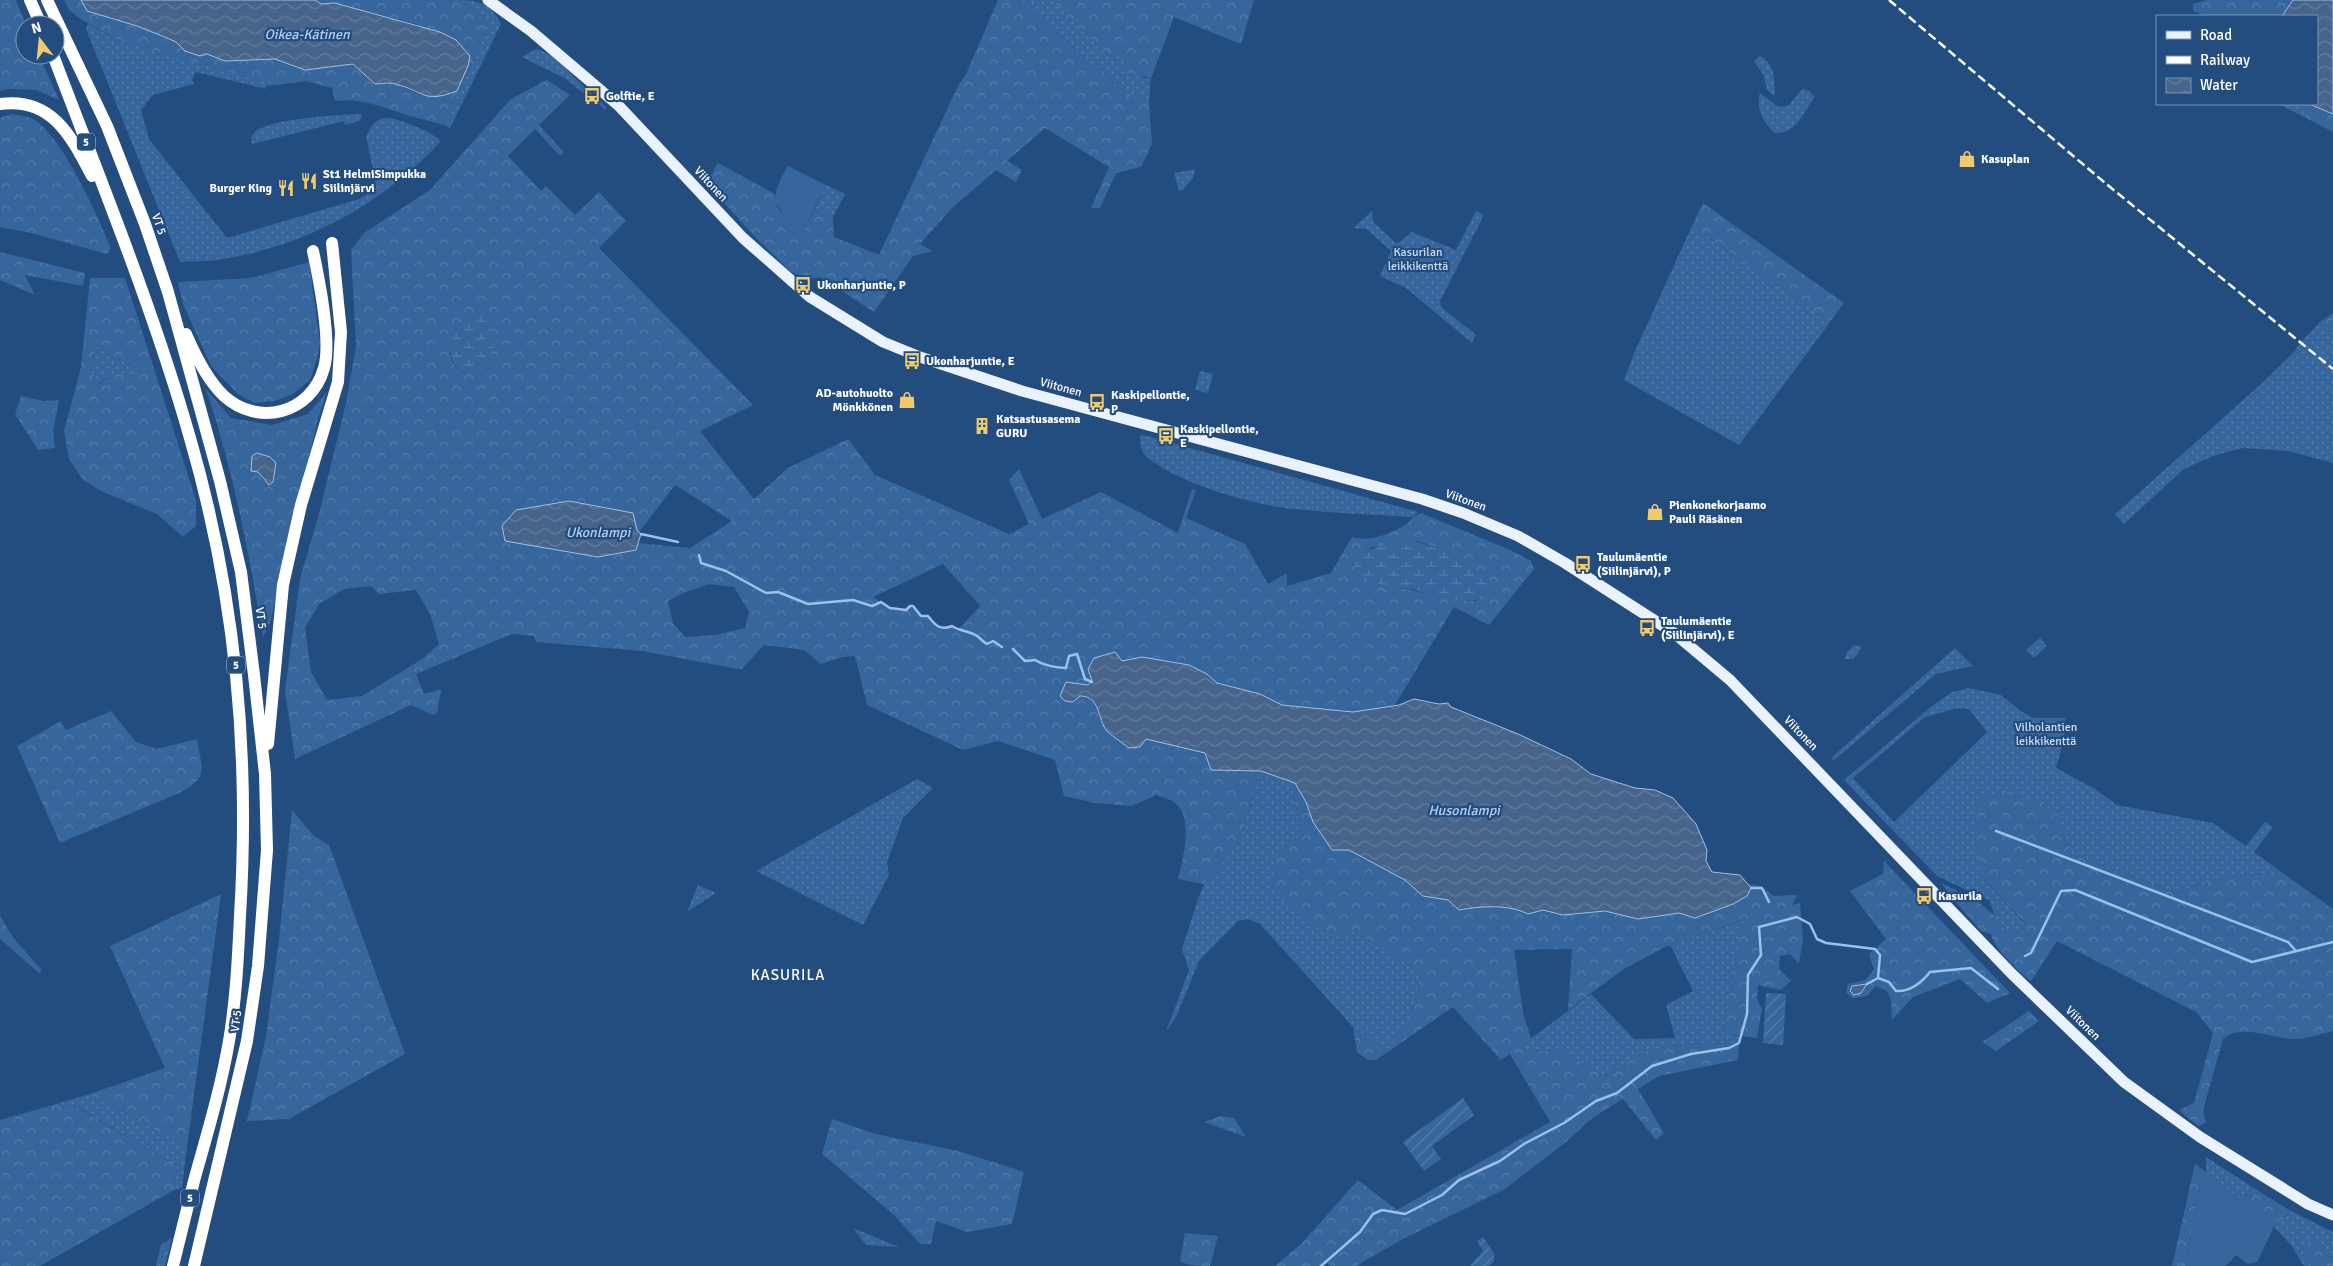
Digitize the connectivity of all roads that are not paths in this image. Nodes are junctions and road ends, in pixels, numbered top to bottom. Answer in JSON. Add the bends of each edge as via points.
{"nodes":[{"id":1,"x":30,"y":0,"type":"edge"},
{"id":2,"x":47,"y":0,"type":"edge"},
{"id":3,"x":488,"y":0,"type":"edge"},
{"id":4,"x":37,"y":15,"type":"edge"},
{"id":5,"x":57,"y":65,"type":"edge"},
{"id":6,"x":0,"y":104,"type":"edge"},
{"id":7,"x":119,"y":228,"type":"junction"},
{"id":8,"x":332,"y":243,"type":"dead end"},
{"id":9,"x":313,"y":251,"type":"dead end"},
{"id":10,"x":168,"y":292,"type":"junction"},
{"id":11,"x":266,"y":774,"type":"junction"},
{"id":12,"x":2333,"y":1215,"type":"edge"},
{"id":13,"x":173,"y":1266,"type":"edge"},
{"id":14,"x":194,"y":1266,"type":"edge"}],
"edges":[{"from":1,"to":4,"type":"highway"},
{"from":2,"to":10,"type":"highway","name":"VT 5","number":"5","via":[[107,126]]},
{"from":3,"to":12,"type":"main road","name":"Viitonen","via":[[531,31],[618,105],[743,238],[805,292],[884,342],[1022,391],[1355,480],[1463,513],[1518,536],[1617,595],[1674,633],[1730,680],[2012,974],[2124,1082],[2200,1137],[2308,1204]]},
{"from":5,"to":7,"type":"highway","name":"VT 5","number":"5"},
{"from":6,"to":7,"type":"highway","via":[[26,103],[57,121],[81,156]]},
{"from":7,"to":13,"type":"highway","name":"VT 5","number":"5","via":[[191,439],[229,613],[240,701],[243,865],[238,968],[230,1041]]},
{"from":8,"to":11,"type":"highway","via":[[341,332],[338,382],[301,505],[283,585]]},
{"from":9,"to":10,"type":"highway","via":[[322,296],[325,368],[301,404],[282,412],[263,414],[246,410],[223,395],[194,353]]},
{"from":10,"to":11,"type":"highway","name":"VT 5","number":"5","via":[[220,480],[240,572]]},
{"from":11,"to":14,"type":"highway","name":"VT 5","number":"5","via":[[267,850],[258,966],[247,1041]]}]}
